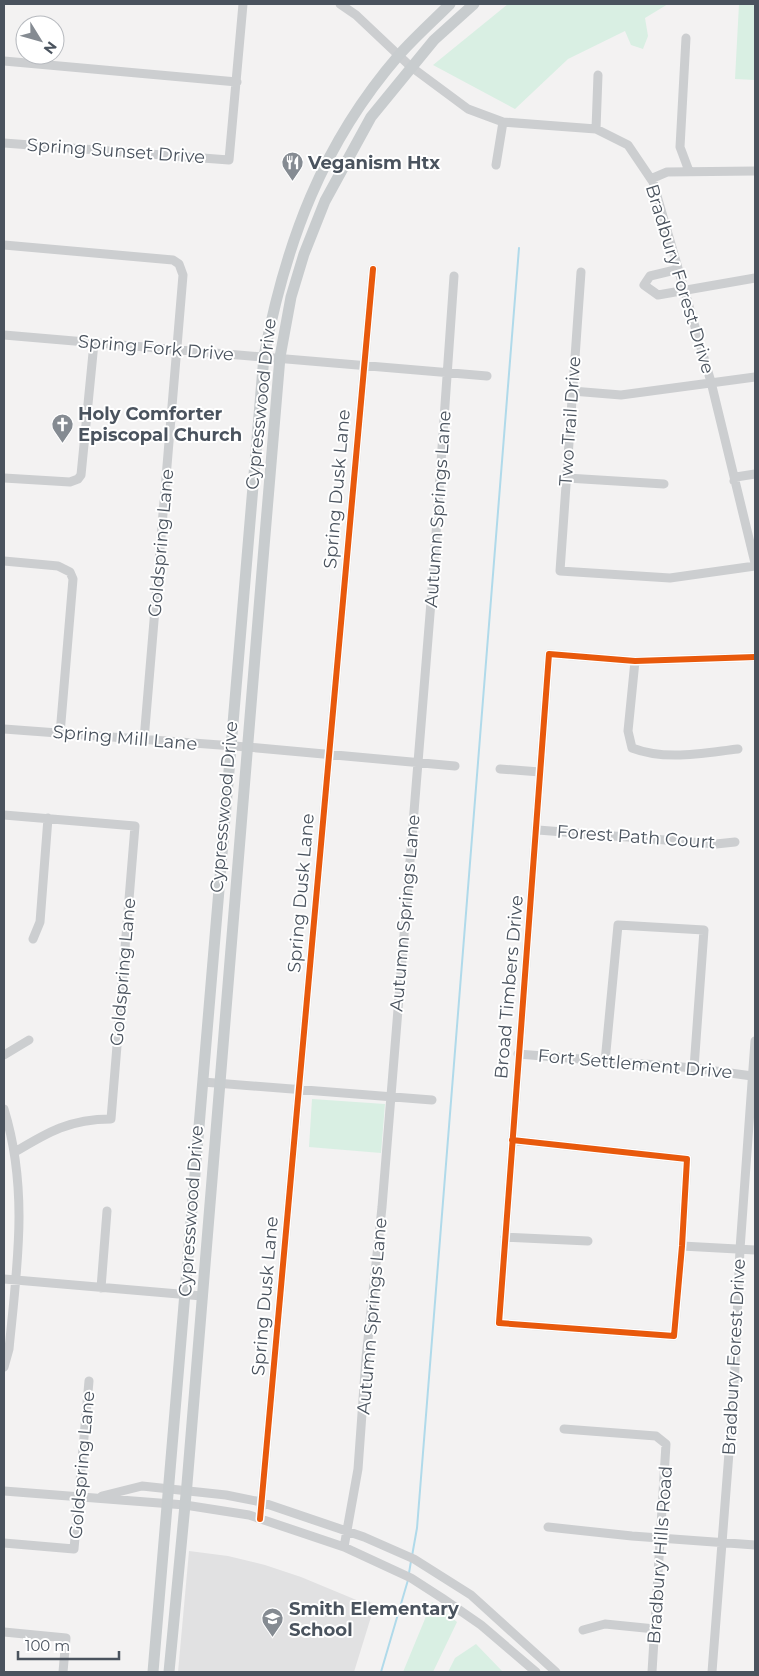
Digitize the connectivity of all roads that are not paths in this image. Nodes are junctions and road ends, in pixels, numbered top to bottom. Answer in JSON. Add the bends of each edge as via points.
{"nodes":[{"id":1,"x":243,"y":4,"type":"edge"},
{"id":2,"x":340,"y":4,"type":"edge"},
{"id":3,"x":348,"y":4,"type":"edge"},
{"id":4,"x":450,"y":4,"type":"edge"},
{"id":5,"x":474,"y":4,"type":"edge"},
{"id":6,"x":356,"y":15,"type":"junction"},
{"id":7,"x":686,"y":38,"type":"dead end"},
{"id":8,"x":400,"y":55,"type":"junction"},
{"id":9,"x":4,"y":61,"type":"edge"},
{"id":10,"x":410,"y":66,"type":"junction"},
{"id":11,"x":598,"y":75,"type":"dead end"},
{"id":12,"x":237,"y":82,"type":"junction"},
{"id":13,"x":504,"y":122,"type":"junction"},
{"id":14,"x":596,"y":129,"type":"junction"},
{"id":15,"x":4,"y":143,"type":"edge"},
{"id":16,"x":496,"y":165,"type":"dead end"},
{"id":17,"x":689,"y":171,"type":"junction"},
{"id":18,"x":755,"y":171,"type":"edge"},
{"id":19,"x":653,"y":182,"type":"junction"},
{"id":20,"x":310,"y":195,"type":"junction"},
{"id":21,"x":325,"y":201,"type":"junction"},
{"id":22,"x":4,"y":244,"type":"edge"},
{"id":23,"x":373,"y":270,"type":"dead end"},
{"id":24,"x":581,"y":272,"type":"dead end"},
{"id":25,"x":680,"y":272,"type":"junction"},
{"id":26,"x":454,"y":276,"type":"dead end"},
{"id":27,"x":755,"y":278,"type":"edge"},
{"id":28,"x":685,"y":290,"type":"junction"},
{"id":29,"x":4,"y":335,"type":"edge"},
{"id":30,"x":94,"y":343,"type":"junction"},
{"id":31,"x":177,"y":350,"type":"junction"},
{"id":32,"x":264,"y":356,"type":"junction"},
{"id":33,"x":280,"y":357,"type":"junction"},
{"id":34,"x":364,"y":366,"type":"junction"},
{"id":35,"x":448,"y":373,"type":"junction"},
{"id":36,"x":487,"y":376,"type":"dead end"},
{"id":37,"x":755,"y":377,"type":"edge"},
{"id":38,"x":711,"y":382,"type":"junction"},
{"id":39,"x":572,"y":390,"type":"junction"},
{"id":40,"x":755,"y":474,"type":"edge"},
{"id":41,"x":566,"y":475,"type":"junction"},
{"id":42,"x":4,"y":478,"type":"edge"},
{"id":43,"x":734,"y":481,"type":"junction"},
{"id":44,"x":664,"y":484,"type":"dead end"},
{"id":45,"x":248,"y":545,"type":"junction"},
{"id":46,"x":264,"y":547,"type":"junction"},
{"id":47,"x":4,"y":561,"type":"edge"},
{"id":48,"x":755,"y":565,"type":"edge"},
{"id":49,"x":755,"y":657,"type":"edge"},
{"id":50,"x":635,"y":661,"type":"junction"},
{"id":51,"x":4,"y":729,"type":"edge"},
{"id":52,"x":60,"y":734,"type":"junction"},
{"id":53,"x":144,"y":740,"type":"junction"},
{"id":54,"x":231,"y":746,"type":"junction"},
{"id":55,"x":247,"y":747,"type":"junction"},
{"id":56,"x":738,"y":749,"type":"dead end"},
{"id":57,"x":328,"y":756,"type":"junction"},
{"id":58,"x":418,"y":764,"type":"junction"},
{"id":59,"x":455,"y":766,"type":"dead end"},
{"id":60,"x":500,"y":769,"type":"dead end"},
{"id":61,"x":540,"y":772,"type":"junction"},
{"id":62,"x":4,"y":814,"type":"edge"},
{"id":63,"x":48,"y":818,"type":"junction"},
{"id":64,"x":538,"y":830,"type":"junction"},
{"id":65,"x":735,"y":842,"type":"dead end"},
{"id":66,"x":216,"y":914,"type":"junction"},
{"id":67,"x":233,"y":915,"type":"junction"},
{"id":68,"x":34,"y":938,"type":"dead end"},
{"id":69,"x":29,"y":1040,"type":"dead end"},
{"id":70,"x":755,"y":1041,"type":"edge"},
{"id":71,"x":518,"y":1054,"type":"junction"},
{"id":72,"x":4,"y":1055,"type":"edge"},
{"id":73,"x":604,"y":1062,"type":"junction"},
{"id":74,"x":694,"y":1068,"type":"junction"},
{"id":75,"x":752,"y":1076,"type":"junction"},
{"id":76,"x":203,"y":1082,"type":"junction"},
{"id":77,"x":218,"y":1083,"type":"junction"},
{"id":78,"x":298,"y":1090,"type":"junction"},
{"id":79,"x":391,"y":1096,"type":"junction"},
{"id":80,"x":432,"y":1100,"type":"dead end"},
{"id":81,"x":4,"y":1109,"type":"edge"},
{"id":82,"x":512,"y":1140,"type":"junction"},
{"id":83,"x":14,"y":1152,"type":"junction"},
{"id":84,"x":108,"y":1211,"type":"dead end"},
{"id":85,"x":505,"y":1237,"type":"junction"},
{"id":86,"x":588,"y":1241,"type":"dead end"},
{"id":87,"x":682,"y":1246,"type":"junction"},
{"id":88,"x":740,"y":1249,"type":"junction"},
{"id":89,"x":755,"y":1250,"type":"edge"},
{"id":90,"x":4,"y":1279,"type":"edge"},
{"id":91,"x":15,"y":1280,"type":"junction"},
{"id":92,"x":101,"y":1288,"type":"junction"},
{"id":93,"x":186,"y":1294,"type":"junction"},
{"id":94,"x":202,"y":1296,"type":"junction"},
{"id":95,"x":4,"y":1367,"type":"edge"},
{"id":96,"x":90,"y":1381,"type":"dead end"},
{"id":97,"x":564,"y":1429,"type":"dead end"},
{"id":98,"x":170,"y":1487,"type":"junction"},
{"id":99,"x":187,"y":1489,"type":"junction"},
{"id":100,"x":4,"y":1491,"type":"edge"},
{"id":101,"x":80,"y":1496,"type":"junction"},
{"id":102,"x":98,"y":1498,"type":"junction"},
{"id":103,"x":262,"y":1502,"type":"junction"},
{"id":104,"x":168,"y":1504,"type":"junction"},
{"id":105,"x":185,"y":1505,"type":"junction"},
{"id":106,"x":260,"y":1519,"type":"junction"},
{"id":107,"x":548,"y":1527,"type":"dead end"},
{"id":108,"x":347,"y":1531,"type":"junction"},
{"id":109,"x":661,"y":1538,"type":"junction"},
{"id":110,"x":4,"y":1543,"type":"edge"},
{"id":111,"x":720,"y":1543,"type":"junction"},
{"id":112,"x":755,"y":1545,"type":"edge"},
{"id":113,"x":344,"y":1547,"type":"junction"},
{"id":114,"x":157,"y":1623,"type":"junction"},
{"id":115,"x":173,"y":1624,"type":"junction"},
{"id":116,"x":655,"y":1629,"type":"junction"},
{"id":117,"x":583,"y":1630,"type":"dead end"},
{"id":118,"x":4,"y":1632,"type":"edge"},
{"id":119,"x":63,"y":1672,"type":"edge"},
{"id":120,"x":153,"y":1672,"type":"edge"},
{"id":121,"x":169,"y":1672,"type":"edge"},
{"id":122,"x":536,"y":1672,"type":"edge"},
{"id":123,"x":556,"y":1672,"type":"edge"},
{"id":124,"x":652,"y":1672,"type":"edge"},
{"id":125,"x":712,"y":1672,"type":"edge"}],
"edges":[{"from":1,"to":12,"type":"street"},
{"from":2,"to":6,"type":"street"},
{"from":3,"to":6,"type":"street"},
{"from":4,"to":8,"type":"main road","name":"Cypresswood Drive"},
{"from":5,"to":10,"type":"main road","name":"Cypresswood Drive"},
{"from":6,"to":8,"type":"street","name":"Bradbury Forest Drive"},
{"from":7,"to":17,"type":"street","via":[[680,147]]},
{"from":8,"to":10,"type":"street","name":"Bradbury Forest Drive"},
{"from":8,"to":20,"type":"main road","name":"Cypresswood Drive","via":[[349,122]]},
{"from":9,"to":12,"type":"street"},
{"from":10,"to":13,"type":"street","name":"Bradbury Forest Drive","via":[[468,109]]},
{"from":10,"to":21,"type":"main road","name":"Cypresswood Drive","via":[[371,117]]},
{"from":11,"to":14,"type":"street"},
{"from":12,"to":15,"type":"street","name":"Spring Sunset Drive","via":[[229,160]]},
{"from":13,"to":14,"type":"street","name":"Bradbury Forest Drive"},
{"from":13,"to":16,"type":"street"},
{"from":14,"to":19,"type":"street","name":"Bradbury Forest Drive","via":[[628,146]]},
{"from":17,"to":18,"type":"street"},
{"from":17,"to":19,"type":"street","via":[[667,172],[653,178]]},
{"from":19,"to":25,"type":"street","name":"Bradbury Forest Drive"},
{"from":20,"to":21,"type":"main road"},
{"from":20,"to":32,"type":"main road","name":"Cypresswood Drive","via":[[282,273]]},
{"from":21,"to":33,"type":"main road","name":"Cypresswood Drive","via":[[291,297]]},
{"from":22,"to":31,"type":"street","name":"Goldspring Lane","via":[[173,260],[184,275]]},
{"from":23,"to":34,"type":"street","name":"Spring Dusk Lane"},
{"from":24,"to":39,"type":"street","name":"Two Trail Drive"},
{"from":25,"to":28,"type":"street","name":"Bradbury Forest Drive"},
{"from":25,"to":28,"type":"street","via":[[674,270],[650,276],[644,285],[658,295]]},
{"from":26,"to":35,"type":"street","name":"Autumn Springs Lane"},
{"from":27,"to":28,"type":"street"},
{"from":28,"to":38,"type":"street","name":"Bradbury Forest Drive"},
{"from":29,"to":30,"type":"street","name":"Spring Fork Drive"},
{"from":30,"to":31,"type":"street","name":"Spring Fork Drive"},
{"from":30,"to":42,"type":"street","via":[[82,468],[78,479],[70,482]]},
{"from":31,"to":32,"type":"street","name":"Spring Fork Drive"},
{"from":31,"to":53,"type":"street","name":"Goldspring Lane"},
{"from":32,"to":33,"type":"street","name":"Spring Fork Drive"},
{"from":32,"to":45,"type":"main road","name":"Cypresswood Drive"},
{"from":33,"to":34,"type":"street","name":"Spring Fork Drive"},
{"from":33,"to":46,"type":"main road","name":"Cypresswood Drive"},
{"from":34,"to":35,"type":"street","name":"Spring Fork Drive"},
{"from":34,"to":57,"type":"street","name":"Spring Dusk Lane"},
{"from":35,"to":36,"type":"street","name":"Spring Fork Drive"},
{"from":35,"to":58,"type":"street","name":"Autumn Springs Lane"},
{"from":37,"to":38,"type":"street"},
{"from":38,"to":39,"type":"street","via":[[621,395]]},
{"from":38,"to":43,"type":"street","name":"Bradbury Forest Drive"},
{"from":39,"to":41,"type":"street","name":"Two Trail Drive"},
{"from":40,"to":43,"type":"street","via":[[736,477]]},
{"from":41,"to":44,"type":"street","via":[[567,478]]},
{"from":41,"to":48,"type":"street","name":"Two Trail Drive","via":[[560,571],[670,578]]},
{"from":43,"to":48,"type":"street","name":"Bradbury Forest Drive"},
{"from":45,"to":46,"type":"main road"},
{"from":45,"to":54,"type":"main road","name":"Cypresswood Drive"},
{"from":46,"to":55,"type":"main road","name":"Cypresswood Drive"},
{"from":47,"to":52,"type":"street","via":[[58,566],[70,572],[73,588]]},
{"from":49,"to":50,"type":"street"},
{"from":50,"to":56,"type":"street","via":[[628,731],[632,748],[647,754],[684,756]]},
{"from":50,"to":61,"type":"street","name":"Broad Timbers Drive","via":[[549,654]]},
{"from":51,"to":52,"type":"street","name":"Spring Mill Lane"},
{"from":52,"to":53,"type":"street","name":"Spring Mill Lane"},
{"from":53,"to":54,"type":"street","name":"Spring Mill Lane"},
{"from":54,"to":55,"type":"street","name":"Spring Mill Lane"},
{"from":54,"to":66,"type":"main road","name":"Cypresswood Drive"},
{"from":55,"to":57,"type":"street","name":"Spring Mill Lane"},
{"from":55,"to":67,"type":"main road","name":"Cypresswood Drive"},
{"from":57,"to":58,"type":"street","name":"Spring Mill Lane"},
{"from":57,"to":78,"type":"street","name":"Spring Dusk Lane"},
{"from":58,"to":59,"type":"street","name":"Spring Mill Lane"},
{"from":58,"to":79,"type":"street","name":"Autumn Springs Lane"},
{"from":60,"to":61,"type":"street"},
{"from":61,"to":64,"type":"street","name":"Broad Timbers Drive"},
{"from":62,"to":63,"type":"street"},
{"from":63,"to":68,"type":"street","via":[[40,922]]},
{"from":63,"to":83,"type":"street","name":"Goldspring Lane","via":[[135,826],[111,1119],[84,1120],[62,1126]]},
{"from":64,"to":65,"type":"street","name":"Forest Path Court","via":[[716,844]]},
{"from":64,"to":71,"type":"street","name":"Broad Timbers Drive"},
{"from":66,"to":67,"type":"main road"},
{"from":66,"to":76,"type":"main road","name":"Cypresswood Drive"},
{"from":67,"to":77,"type":"main road","name":"Cypresswood Drive"},
{"from":69,"to":72,"type":"street"},
{"from":70,"to":75,"type":"street","name":"Bradbury Forest Drive"},
{"from":71,"to":73,"type":"street","name":"Fort Settlement Drive"},
{"from":71,"to":82,"type":"street","name":"Broad Timbers Drive"},
{"from":73,"to":74,"type":"street","name":"Fort Settlement Drive"},
{"from":73,"to":74,"type":"street","via":[[618,926],[704,930]]},
{"from":74,"to":75,"type":"street","name":"Fort Settlement Drive"},
{"from":75,"to":88,"type":"street","name":"Bradbury Forest Drive"},
{"from":76,"to":77,"type":"street"},
{"from":76,"to":93,"type":"main road","name":"Cypresswood Drive"},
{"from":77,"to":78,"type":"street"},
{"from":77,"to":94,"type":"main road","name":"Cypresswood Drive"},
{"from":78,"to":79,"type":"street"},
{"from":78,"to":103,"type":"street","name":"Spring Dusk Lane"},
{"from":79,"to":80,"type":"street"},
{"from":79,"to":108,"type":"street","name":"Autumn Springs Lane","via":[[358,1469]]},
{"from":81,"to":83,"type":"street"},
{"from":82,"to":85,"type":"street","name":"Broad Timbers Drive"},
{"from":82,"to":87,"type":"street","via":[[687,1159]]},
{"from":83,"to":91,"type":"street","via":[[20,1209]]},
{"from":84,"to":92,"type":"street"},
{"from":85,"to":86,"type":"street"},
{"from":85,"to":87,"type":"street","name":"Broad Timbers Drive","via":[[499,1323],[674,1336]]},
{"from":87,"to":88,"type":"street"},
{"from":88,"to":89,"type":"street"},
{"from":88,"to":111,"type":"street","name":"Bradbury Forest Drive","via":[[734,1388]]},
{"from":90,"to":91,"type":"street"},
{"from":91,"to":92,"type":"street"},
{"from":91,"to":95,"type":"street","via":[[9,1350]]},
{"from":92,"to":93,"type":"street"},
{"from":93,"to":94,"type":"street"},
{"from":93,"to":98,"type":"main road","name":"Cypresswood Drive"},
{"from":94,"to":99,"type":"main road","name":"Cypresswood Drive"},
{"from":96,"to":101,"type":"street","name":"Goldspring Lane"},
{"from":97,"to":109,"type":"street","name":"Bradbury Hills Road","via":[[663,1439],[667,1448]]},
{"from":98,"to":99,"type":"street"},
{"from":98,"to":102,"type":"street","via":[[142,1486]]},
{"from":98,"to":104,"type":"main road","name":"Cypresswood Drive"},
{"from":99,"to":103,"type":"street"},
{"from":99,"to":105,"type":"main road","name":"Cypresswood Drive"},
{"from":100,"to":101,"type":"street"},
{"from":101,"to":102,"type":"street"},
{"from":101,"to":110,"type":"street","name":"Goldspring Lane","via":[[74,1549]]},
{"from":102,"to":104,"type":"street"},
{"from":103,"to":106,"type":"street","name":"Spring Dusk Lane"},
{"from":103,"to":108,"type":"street"},
{"from":104,"to":105,"type":"street"},
{"from":104,"to":114,"type":"main road","name":"Cypresswood Drive"},
{"from":105,"to":106,"type":"street"},
{"from":105,"to":115,"type":"main road","name":"Cypresswood Drive"},
{"from":106,"to":113,"type":"street"},
{"from":107,"to":109,"type":"street"},
{"from":108,"to":113,"type":"street","name":"Autumn Springs Lane"},
{"from":108,"to":123,"type":"street","via":[[414,1559],[452,1583],[478,1601]]},
{"from":109,"to":111,"type":"street"},
{"from":109,"to":116,"type":"street","name":"Bradbury Hills Road"},
{"from":111,"to":112,"type":"street"},
{"from":111,"to":125,"type":"street","name":"Bradbury Forest Drive"},
{"from":113,"to":122,"type":"street","via":[[411,1578],[442,1598]]},
{"from":114,"to":115,"type":"main road"},
{"from":114,"to":120,"type":"main road","name":"Cypresswood Drive"},
{"from":115,"to":121,"type":"main road","name":"Cypresswood Drive"},
{"from":116,"to":117,"type":"street","via":[[605,1624]]},
{"from":116,"to":124,"type":"street","name":"Bradbury Hills Road"},
{"from":118,"to":119,"type":"street","via":[[66,1638]]}]}
